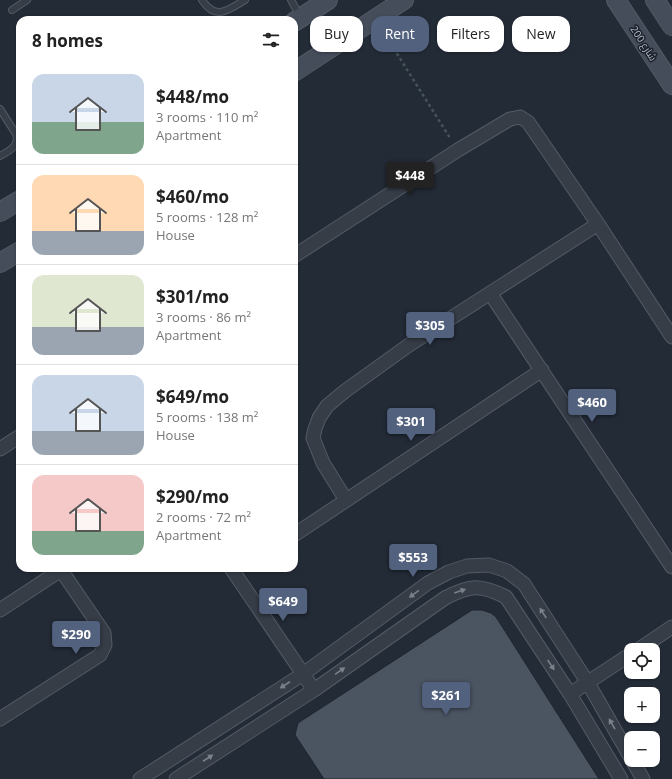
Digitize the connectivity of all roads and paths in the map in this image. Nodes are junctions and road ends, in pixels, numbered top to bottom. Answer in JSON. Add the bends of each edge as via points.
{"nodes":[{"id":1,"x":27,"y":0,"type":"edge"},
{"id":2,"x":202,"y":0,"type":"edge"},
{"id":3,"x":245,"y":0,"type":"edge"},
{"id":4,"x":291,"y":0,"type":"edge"},
{"id":5,"x":328,"y":0,"type":"edge"},
{"id":6,"x":404,"y":0,"type":"edge"},
{"id":7,"x":616,"y":0,"type":"edge"},
{"id":8,"x":655,"y":0,"type":"edge"},
{"id":9,"x":12,"y":10,"type":"dead end"},
{"id":10,"x":297,"y":16,"type":"edge"},
{"id":11,"x":380,"y":16,"type":"edge"},
{"id":12,"x":298,"y":19,"type":"edge"},
{"id":13,"x":371,"y":22,"type":"edge"},
{"id":14,"x":672,"y":26,"type":"edge"},
{"id":15,"x":396,"y":52,"type":"edge"},
{"id":16,"x":298,"y":69,"type":"edge"},
{"id":17,"x":672,"y":85,"type":"edge"},
{"id":18,"x":0,"y":109,"type":"edge"},
{"id":19,"x":16,"y":134,"type":"edge"},
{"id":20,"x":16,"y":146,"type":"edge"},
{"id":21,"x":458,"y":150,"type":"junction"},
{"id":22,"x":0,"y":156,"type":"edge"},
{"id":23,"x":16,"y":202,"type":"edge"},
{"id":24,"x":0,"y":212,"type":"edge"},
{"id":25,"x":598,"y":224,"type":"junction"},
{"id":26,"x":16,"y":253,"type":"edge"},
{"id":27,"x":298,"y":253,"type":"edge"},
{"id":28,"x":0,"y":263,"type":"edge"},
{"id":29,"x":490,"y":293,"type":"junction"},
{"id":30,"x":672,"y":337,"type":"edge"},
{"id":31,"x":542,"y":370,"type":"junction"},
{"id":32,"x":16,"y":439,"type":"edge"},
{"id":33,"x":0,"y":449,"type":"edge"},
{"id":34,"x":346,"y":500,"type":"junction"},
{"id":35,"x":298,"y":532,"type":"edge"},
{"id":36,"x":672,"y":567,"type":"edge"},
{"id":37,"x":57,"y":572,"type":"edge"},
{"id":38,"x":64,"y":572,"type":"edge"},
{"id":39,"x":239,"y":572,"type":"edge"},
{"id":40,"x":0,"y":610,"type":"edge"},
{"id":41,"x":672,"y":627,"type":"edge"},
{"id":42,"x":648,"y":643,"type":"edge"},
{"id":43,"x":624,"y":659,"type":"edge"},
{"id":44,"x":303,"y":674,"type":"junction"},
{"id":45,"x":588,"y":683,"type":"junction"},
{"id":46,"x":314,"y":690,"type":"junction"},
{"id":47,"x":570,"y":694,"type":"junction"},
{"id":48,"x":0,"y":719,"type":"edge"},
{"id":49,"x":624,"y":745,"type":"edge"},
{"id":50,"x":636,"y":767,"type":"edge"},
{"id":51,"x":140,"y":779,"type":"edge"},
{"id":52,"x":176,"y":779,"type":"edge"},
{"id":53,"x":621,"y":779,"type":"edge"},
{"id":54,"x":643,"y":779,"type":"edge"}],
"edges":[{"from":1,"to":9,"type":"lane"},
{"from":2,"to":3,"type":"lane","via":[[209,8],[222,13]]},
{"from":4,"to":10,"type":"lane"},
{"from":5,"to":12,"type":"street"},
{"from":6,"to":11,"type":"street"},
{"from":7,"to":17,"type":"street","name":"شارع 200"},
{"from":8,"to":14,"type":"street"},
{"from":13,"to":16,"type":"street"},
{"from":15,"to":21,"type":"path"},
{"from":18,"to":19,"type":"lane"},
{"from":20,"to":22,"type":"lane"},
{"from":21,"to":25,"type":"street","via":[[510,119],[522,118],[528,122]]},
{"from":21,"to":27,"type":"street"},
{"from":23,"to":24,"type":"street"},
{"from":25,"to":29,"type":"street"},
{"from":25,"to":30,"type":"street"},
{"from":26,"to":28,"type":"street"},
{"from":29,"to":31,"type":"street"},
{"from":29,"to":34,"type":"street","via":[[409,345],[327,406],[319,418],[313,438],[323,463]]},
{"from":31,"to":34,"type":"street"},
{"from":31,"to":36,"type":"street"},
{"from":32,"to":33,"type":"street"},
{"from":34,"to":35,"type":"street"},
{"from":37,"to":40,"type":"street"},
{"from":38,"to":48,"type":"street","via":[[104,633],[105,645],[100,655]]},
{"from":39,"to":44,"type":"street"},
{"from":41,"to":42,"type":"street"},
{"from":43,"to":45,"type":"street"},
{"from":45,"to":44,"type":"street","one_way":true,"via":[[524,584],[507,571],[489,565],[467,566],[428,583]]},
{"from":44,"to":46,"type":"street"},
{"from":44,"to":51,"type":"street","one_way":true},
{"from":45,"to":47,"type":"street"},
{"from":49,"to":45,"type":"street","one_way":true},
{"from":46,"to":47,"type":"street","one_way":true,"via":[[445,598],[460,590],[479,587],[506,597]]},
{"from":52,"to":46,"type":"street","one_way":true},
{"from":47,"to":53,"type":"street"},
{"from":50,"to":54,"type":"street"}]}
